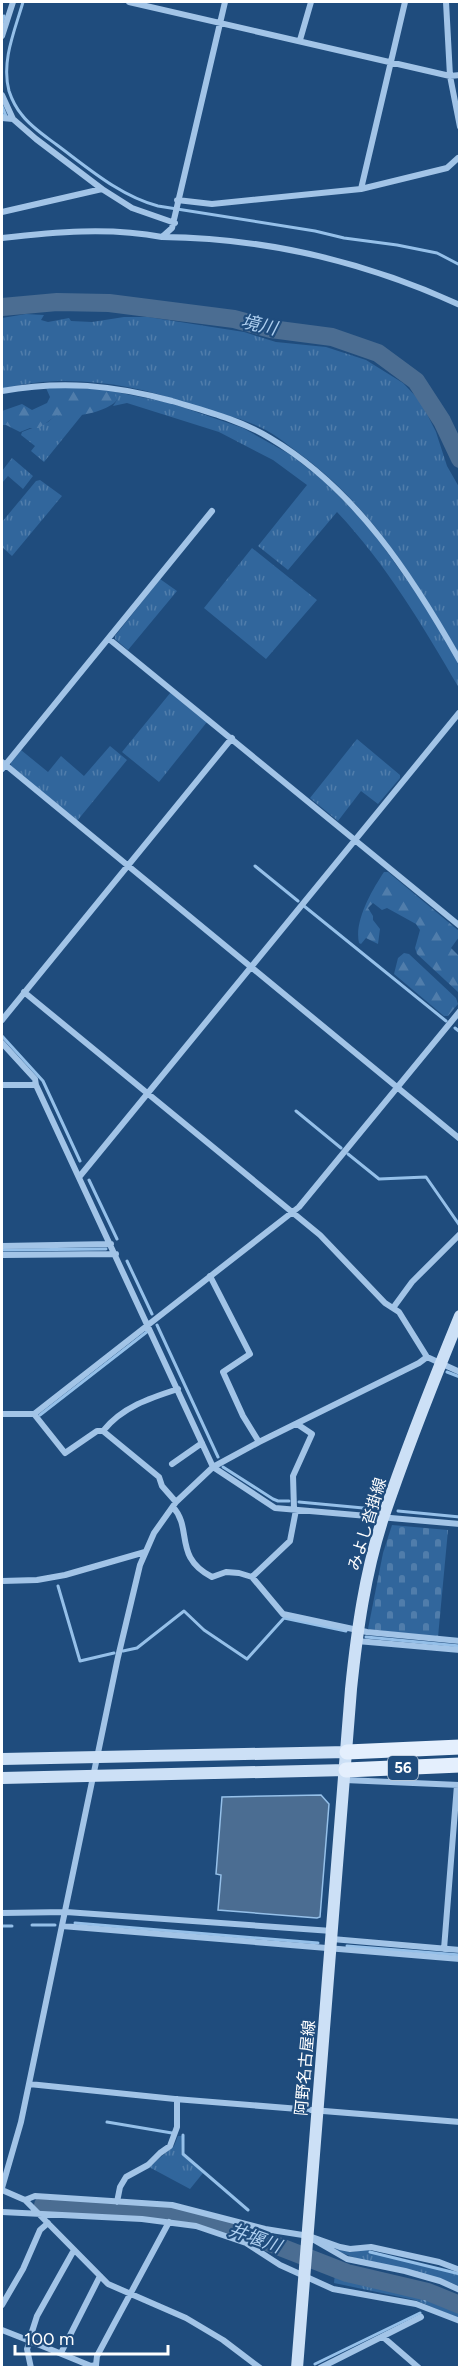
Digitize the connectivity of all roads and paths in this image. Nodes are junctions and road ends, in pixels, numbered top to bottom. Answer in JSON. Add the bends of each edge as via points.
{"nodes":[{"id":1,"x":13,"y":2,"type":"edge"},
{"id":2,"x":129,"y":2,"type":"edge"},
{"id":3,"x":225,"y":2,"type":"edge"},
{"id":4,"x":311,"y":2,"type":"edge"},
{"id":5,"x":405,"y":2,"type":"edge"},
{"id":6,"x":446,"y":2,"type":"edge"},
{"id":7,"x":220,"y":24,"type":"junction"},
{"id":8,"x":2,"y":36,"type":"edge"},
{"id":9,"x":300,"y":40,"type":"junction"},
{"id":10,"x":390,"y":62,"type":"junction"},
{"id":11,"x":459,"y":75,"type":"edge"},
{"id":12,"x":450,"y":76,"type":"junction"},
{"id":13,"x":2,"y":95,"type":"edge"},
{"id":14,"x":2,"y":118,"type":"edge"},
{"id":15,"x":12,"y":119,"type":"junction"},
{"id":16,"x":459,"y":127,"type":"edge"},
{"id":17,"x":458,"y":158,"type":"dead end"},
{"id":18,"x":102,"y":189,"type":"junction"},
{"id":19,"x":361,"y":189,"type":"junction"},
{"id":20,"x":177,"y":200,"type":"junction"},
{"id":21,"x":2,"y":212,"type":"edge"},
{"id":22,"x":175,"y":223,"type":"junction"},
{"id":23,"x":162,"y":237,"type":"junction"},
{"id":24,"x":2,"y":238,"type":"edge"},
{"id":25,"x":459,"y":305,"type":"edge"},
{"id":26,"x":2,"y":391,"type":"edge"},
{"id":27,"x":212,"y":512,"type":"dead end"},
{"id":28,"x":110,"y":639,"type":"junction"},
{"id":29,"x":459,"y":662,"type":"edge"},
{"id":30,"x":459,"y":713,"type":"edge"},
{"id":31,"x":232,"y":738,"type":"junction"},
{"id":32,"x":3,"y":766,"type":"edge"},
{"id":33,"x":356,"y":840,"type":"junction"},
{"id":34,"x":128,"y":866,"type":"junction"},
{"id":35,"x":459,"y":926,"type":"edge"},
{"id":36,"x":251,"y":967,"type":"junction"},
{"id":37,"x":24,"y":992,"type":"junction"},
{"id":38,"x":459,"y":1011,"type":"edge"},
{"id":39,"x":2,"y":1020,"type":"edge"},
{"id":40,"x":2,"y":1043,"type":"edge"},
{"id":41,"x":2,"y":1085,"type":"edge"},
{"id":42,"x":36,"y":1085,"type":"junction"},
{"id":43,"x":397,"y":1087,"type":"junction"},
{"id":44,"x":147,"y":1095,"type":"junction"},
{"id":45,"x":459,"y":1139,"type":"edge"},
{"id":46,"x":80,"y":1176,"type":"junction"},
{"id":47,"x":291,"y":1213,"type":"junction"},
{"id":48,"x":459,"y":1234,"type":"edge"},
{"id":49,"x":111,"y":1244,"type":"junction"},
{"id":50,"x":2,"y":1246,"type":"edge"},
{"id":51,"x":116,"y":1254,"type":"junction"},
{"id":52,"x":2,"y":1255,"type":"edge"},
{"id":53,"x":210,"y":1276,"type":"junction"},
{"id":54,"x":393,"y":1308,"type":"junction"},
{"id":55,"x":459,"y":1316,"type":"edge"},
{"id":56,"x":148,"y":1324,"type":"junction"},
{"id":57,"x":427,"y":1357,"type":"junction"},
{"id":58,"x":440,"y":1364,"type":"junction"},
{"id":59,"x":459,"y":1372,"type":"edge"},
{"id":60,"x":178,"y":1389,"type":"junction"},
{"id":61,"x":2,"y":1414,"type":"edge"},
{"id":62,"x":34,"y":1414,"type":"junction"},
{"id":63,"x":297,"y":1424,"type":"junction"},
{"id":64,"x":103,"y":1431,"type":"junction"},
{"id":65,"x":259,"y":1442,"type":"junction"},
{"id":66,"x":202,"y":1443,"type":"junction"},
{"id":67,"x":172,"y":1464,"type":"dead end"},
{"id":68,"x":213,"y":1467,"type":"junction"},
{"id":69,"x":175,"y":1504,"type":"junction"},
{"id":70,"x":295,"y":1509,"type":"junction"},
{"id":71,"x":383,"y":1518,"type":"junction"},
{"id":72,"x":459,"y":1524,"type":"edge"},
{"id":73,"x":145,"y":1552,"type":"junction"},
{"id":74,"x":252,"y":1577,"type":"junction"},
{"id":75,"x":2,"y":1581,"type":"edge"},
{"id":76,"x":357,"y":1635,"type":"junction"},
{"id":77,"x":459,"y":1641,"type":"edge"},
{"id":78,"x":459,"y":1650,"type":"edge"},
{"id":79,"x":459,"y":1747,"type":"edge"},
{"id":80,"x":347,"y":1752,"type":"junction"},
{"id":81,"x":98,"y":1757,"type":"junction"},
{"id":82,"x":2,"y":1759,"type":"edge"},
{"id":83,"x":459,"y":1765,"type":"edge"},
{"id":84,"x":346,"y":1775,"type":"junction"},
{"id":85,"x":94,"y":1777,"type":"junction"},
{"id":86,"x":2,"y":1778,"type":"edge"},
{"id":87,"x":458,"y":1785,"type":"edge"},
{"id":88,"x":66,"y":1912,"type":"junction"},
{"id":89,"x":2,"y":1913,"type":"edge"},
{"id":90,"x":62,"y":1926,"type":"junction"},
{"id":91,"x":332,"y":1940,"type":"junction"},
{"id":92,"x":444,"y":1948,"type":"junction"},
{"id":93,"x":459,"y":1950,"type":"edge"},
{"id":94,"x":459,"y":1959,"type":"edge"},
{"id":95,"x":29,"y":2084,"type":"junction"},
{"id":96,"x":177,"y":2099,"type":"junction"},
{"id":97,"x":318,"y":2111,"type":"junction"},
{"id":98,"x":459,"y":2122,"type":"edge"},
{"id":99,"x":2,"y":2189,"type":"edge"},
{"id":100,"x":25,"y":2200,"type":"junction"},
{"id":101,"x":117,"y":2202,"type":"junction"},
{"id":102,"x":2,"y":2212,"type":"edge"},
{"id":103,"x":40,"y":2215,"type":"junction"},
{"id":104,"x":169,"y":2222,"type":"junction"},
{"id":105,"x":48,"y":2223,"type":"junction"},
{"id":106,"x":309,"y":2239,"type":"junction"},
{"id":107,"x":74,"y":2250,"type":"junction"},
{"id":108,"x":459,"y":2270,"type":"edge"},
{"id":109,"x":305,"y":2275,"type":"junction"},
{"id":110,"x":100,"y":2276,"type":"junction"},
{"id":111,"x":459,"y":2290,"type":"edge"},
{"id":112,"x":131,"y":2294,"type":"junction"},
{"id":113,"x":2,"y":2305,"type":"edge"},
{"id":114,"x":421,"y":2317,"type":"dead end"},
{"id":115,"x":459,"y":2321,"type":"edge"},
{"id":116,"x":2,"y":2330,"type":"edge"},
{"id":117,"x":382,"y":2337,"type":"junction"},
{"id":118,"x":29,"y":2341,"type":"junction"},
{"id":119,"x":61,"y":2353,"type":"junction"},
{"id":120,"x":96,"y":2366,"type":"edge"},
{"id":121,"x":31,"y":2367,"type":"edge"},
{"id":122,"x":260,"y":2367,"type":"edge"},
{"id":123,"x":297,"y":2367,"type":"edge"},
{"id":124,"x":320,"y":2367,"type":"edge"},
{"id":125,"x":419,"y":2367,"type":"edge"}],
"edges":[{"from":1,"to":8,"type":"street"},
{"from":2,"to":7,"type":"street"},
{"from":3,"to":7,"type":"street"},
{"from":4,"to":9,"type":"street"},
{"from":5,"to":10,"type":"street"},
{"from":6,"to":12,"type":"street"},
{"from":7,"to":9,"type":"street"},
{"from":7,"to":20,"type":"street"},
{"from":9,"to":10,"type":"street"},
{"from":10,"to":12,"type":"street"},
{"from":10,"to":19,"type":"street"},
{"from":11,"to":12,"type":"street"},
{"from":12,"to":16,"type":"street"},
{"from":13,"to":15,"type":"street"},
{"from":14,"to":15,"type":"street"},
{"from":15,"to":18,"type":"street"},
{"from":17,"to":19,"type":"street","via":[[447,168]]},
{"from":18,"to":21,"type":"street"},
{"from":18,"to":22,"type":"street","via":[[132,208]]},
{"from":19,"to":20,"type":"street","via":[[212,204]]},
{"from":20,"to":22,"type":"street"},
{"from":22,"to":23,"type":"street"},
{"from":23,"to":24,"type":"street","via":[[101,231]]},
{"from":23,"to":25,"type":"street","via":[[202,237],[281,247],[416,285]]},
{"from":26,"to":29,"type":"street","via":[[71,383],[129,391],[217,415],[270,438],[327,480],[380,536],[425,602]]},
{"from":27,"to":28,"type":"street"},
{"from":28,"to":31,"type":"street"},
{"from":28,"to":32,"type":"street"},
{"from":30,"to":33,"type":"street"},
{"from":31,"to":33,"type":"street"},
{"from":31,"to":34,"type":"street"},
{"from":32,"to":34,"type":"street"},
{"from":33,"to":35,"type":"street"},
{"from":33,"to":36,"type":"street"},
{"from":34,"to":36,"type":"street"},
{"from":34,"to":37,"type":"street"},
{"from":36,"to":43,"type":"street"},
{"from":36,"to":44,"type":"street"},
{"from":37,"to":39,"type":"street"},
{"from":37,"to":44,"type":"street"},
{"from":38,"to":43,"type":"street"},
{"from":40,"to":42,"type":"street"},
{"from":41,"to":42,"type":"street"},
{"from":42,"to":46,"type":"street"},
{"from":43,"to":45,"type":"street"},
{"from":43,"to":47,"type":"street"},
{"from":44,"to":46,"type":"street"},
{"from":44,"to":47,"type":"street"},
{"from":46,"to":49,"type":"street"},
{"from":47,"to":53,"type":"street"},
{"from":47,"to":54,"type":"street","via":[[320,1235]]},
{"from":48,"to":54,"type":"street","via":[[412,1282]]},
{"from":49,"to":50,"type":"street"},
{"from":49,"to":51,"type":"street"},
{"from":51,"to":52,"type":"street"},
{"from":51,"to":56,"type":"street"},
{"from":53,"to":56,"type":"street"},
{"from":53,"to":65,"type":"street","via":[[250,1354],[223,1372]]},
{"from":54,"to":57,"type":"street"},
{"from":55,"to":58,"type":"main road","name":"みよし沓掛線"},
{"from":56,"to":60,"type":"street"},
{"from":56,"to":62,"type":"street"},
{"from":57,"to":58,"type":"street"},
{"from":57,"to":63,"type":"street"},
{"from":58,"to":59,"type":"street"},
{"from":58,"to":71,"type":"main road","name":"みよし沓掛線"},
{"from":60,"to":64,"type":"street","via":[[121,1412]]},
{"from":60,"to":66,"type":"street"},
{"from":61,"to":62,"type":"street"},
{"from":62,"to":64,"type":"street","via":[[64,1453]]},
{"from":63,"to":65,"type":"street"},
{"from":63,"to":70,"type":"street","via":[[312,1434],[293,1476]]},
{"from":64,"to":69,"type":"street","via":[[159,1477]]},
{"from":65,"to":68,"type":"street"},
{"from":66,"to":67,"type":"street"},
{"from":66,"to":68,"type":"street"},
{"from":68,"to":69,"type":"street"},
{"from":68,"to":70,"type":"street","via":[[275,1508]]},
{"from":69,"to":73,"type":"street"},
{"from":69,"to":74,"type":"street","via":[[189,1554],[202,1572],[212,1577],[226,1572]]},
{"from":70,"to":71,"type":"street"},
{"from":70,"to":74,"type":"street","via":[[291,1541]]},
{"from":71,"to":72,"type":"street"},
{"from":71,"to":76,"type":"main road","name":"みよし沓掛線"},
{"from":73,"to":75,"type":"street","via":[[65,1575]]},
{"from":73,"to":81,"type":"street"},
{"from":74,"to":76,"type":"street","via":[[283,1614]]},
{"from":76,"to":77,"type":"street","via":[[367,1632]]},
{"from":76,"to":78,"type":"street"},
{"from":76,"to":80,"type":"main road","name":"みよし沓掛線"},
{"from":79,"to":80,"type":"main road","number":"56"},
{"from":80,"to":81,"type":"main road"},
{"from":80,"to":84,"type":"main road","name":"阿野名古屋線"},
{"from":81,"to":82,"type":"main road"},
{"from":81,"to":85,"type":"street"},
{"from":83,"to":84,"type":"main road","number":"56"},
{"from":84,"to":85,"type":"main road"},
{"from":84,"to":87,"type":"street"},
{"from":84,"to":91,"type":"main road","name":"阿野名古屋線"},
{"from":85,"to":86,"type":"main road"},
{"from":85,"to":88,"type":"street"},
{"from":87,"to":92,"type":"street"},
{"from":88,"to":89,"type":"street"},
{"from":88,"to":90,"type":"street"},
{"from":88,"to":91,"type":"street"},
{"from":90,"to":91,"type":"street"},
{"from":90,"to":95,"type":"street"},
{"from":91,"to":92,"type":"street"},
{"from":91,"to":94,"type":"street"},
{"from":91,"to":97,"type":"main road","name":"阿野名古屋線"},
{"from":92,"to":93,"type":"street"},
{"from":95,"to":96,"type":"street"},
{"from":95,"to":99,"type":"street"},
{"from":96,"to":97,"type":"street"},
{"from":96,"to":101,"type":"street","via":[[177,2127],[170,2146],[148,2166],[126,2177]]},
{"from":97,"to":98,"type":"street"},
{"from":97,"to":106,"type":"main road","name":"阿野名古屋線"},
{"from":99,"to":100,"type":"street"},
{"from":100,"to":101,"type":"street","via":[[35,2196]]},
{"from":100,"to":103,"type":"street"},
{"from":101,"to":106,"type":"street","via":[[172,2205]]},
{"from":102,"to":103,"type":"street"},
{"from":103,"to":104,"type":"street"},
{"from":103,"to":105,"type":"street"},
{"from":104,"to":109,"type":"street","via":[[246,2243],[280,2265]]},
{"from":104,"to":112,"type":"street"},
{"from":105,"to":107,"type":"street"},
{"from":105,"to":113,"type":"street","via":[[40,2230]]},
{"from":106,"to":108,"type":"street","via":[[350,2249],[371,2247]]},
{"from":106,"to":109,"type":"main road","name":"阿野名古屋線"},
{"from":106,"to":111,"type":"street","via":[[347,2259],[405,2271]]},
{"from":107,"to":110,"type":"street"},
{"from":107,"to":118,"type":"street","via":[[37,2316]]},
{"from":109,"to":115,"type":"street","via":[[333,2289],[416,2304]]},
{"from":109,"to":123,"type":"main road","name":"阿野名古屋線"},
{"from":110,"to":112,"type":"street"},
{"from":110,"to":119,"type":"street"},
{"from":112,"to":120,"type":"street","via":[[97,2356]]},
{"from":112,"to":122,"type":"street","via":[[196,2323]]},
{"from":114,"to":117,"type":"street"},
{"from":116,"to":118,"type":"street"},
{"from":117,"to":124,"type":"street"},
{"from":117,"to":125,"type":"street"},
{"from":118,"to":119,"type":"street"},
{"from":118,"to":121,"type":"street"},
{"from":119,"to":120,"type":"street"}]}
